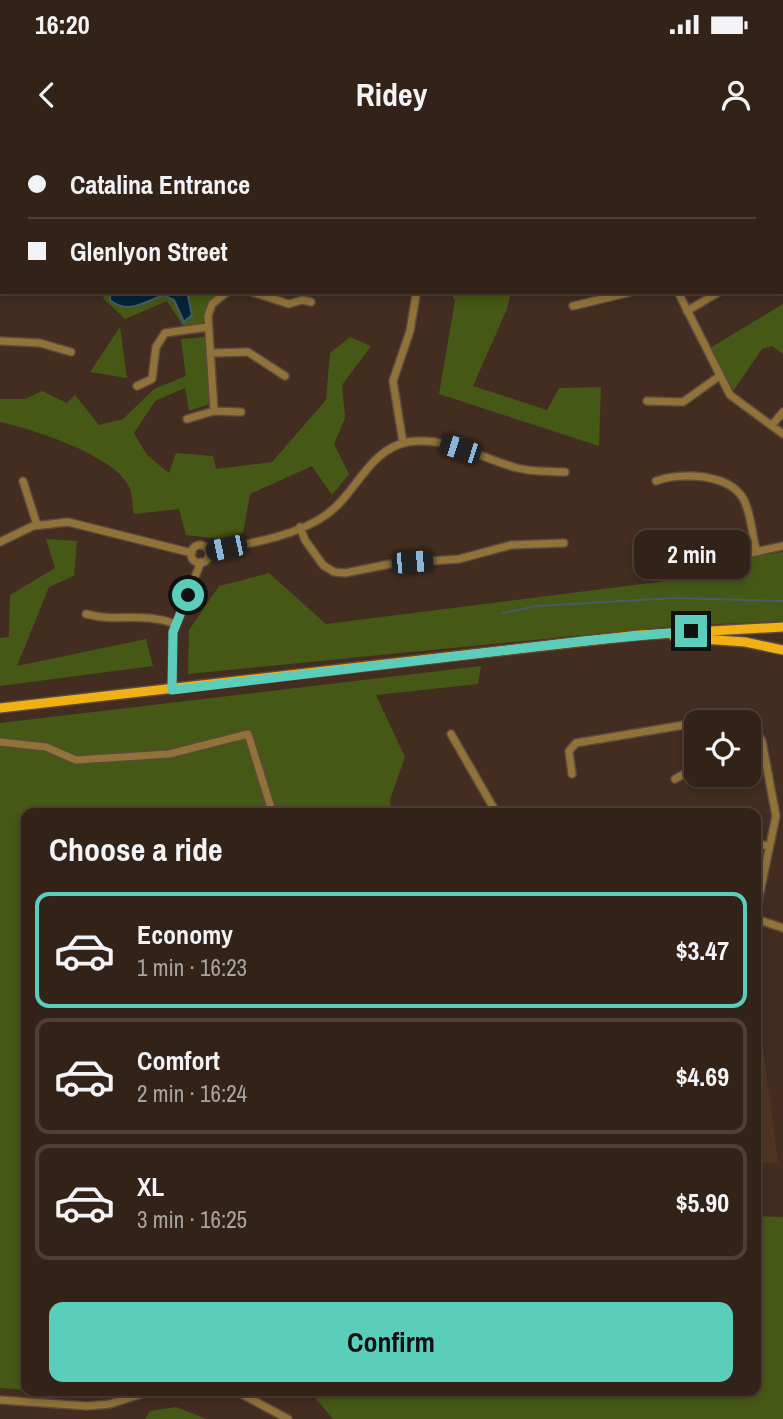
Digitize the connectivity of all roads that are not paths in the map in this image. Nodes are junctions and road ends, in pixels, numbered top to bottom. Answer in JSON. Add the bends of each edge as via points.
{"nodes":[{"id":1,"x":224,"y":294,"type":"edge"},
{"id":2,"x":258,"y":294,"type":"edge"},
{"id":3,"x":417,"y":294,"type":"edge"},
{"id":4,"x":623,"y":294,"type":"edge"},
{"id":5,"x":679,"y":294,"type":"edge"},
{"id":6,"x":716,"y":294,"type":"edge"},
{"id":7,"x":311,"y":302,"type":"dead end"},
{"id":8,"x":573,"y":306,"type":"dead end"},
{"id":9,"x":687,"y":311,"type":"junction"},
{"id":10,"x":208,"y":327,"type":"junction"},
{"id":11,"x":0,"y":341,"type":"edge"},
{"id":12,"x":71,"y":352,"type":"dead end"},
{"id":13,"x":210,"y":353,"type":"junction"},
{"id":14,"x":285,"y":376,"type":"dead end"},
{"id":15,"x":718,"y":377,"type":"junction"},
{"id":16,"x":137,"y":386,"type":"dead end"},
{"id":17,"x":647,"y":401,"type":"dead end"},
{"id":18,"x":214,"y":411,"type":"junction"},
{"id":19,"x":241,"y":412,"type":"dead end"},
{"id":20,"x":783,"y":412,"type":"edge"},
{"id":21,"x":187,"y":419,"type":"dead end"},
{"id":22,"x":772,"y":425,"type":"junction"},
{"id":23,"x":783,"y":434,"type":"edge"},
{"id":24,"x":403,"y":443,"type":"junction"},
{"id":25,"x":565,"y":472,"type":"dead end"},
{"id":26,"x":23,"y":481,"type":"dead end"},
{"id":27,"x":656,"y":481,"type":"dead end"},
{"id":28,"x":37,"y":525,"type":"junction"},
{"id":29,"x":300,"y":527,"type":"junction"},
{"id":30,"x":0,"y":542,"type":"edge"},
{"id":31,"x":564,"y":543,"type":"dead end"},
{"id":32,"x":783,"y":546,"type":"edge"},
{"id":33,"x":756,"y":549,"type":"junction"},
{"id":34,"x":209,"y":551,"type":"junction"},
{"id":35,"x":192,"y":553,"type":"junction"},
{"id":36,"x":201,"y":562,"type":"junction"},
{"id":37,"x":671,"y":570,"type":"dead end"},
{"id":38,"x":86,"y":614,"type":"dead end"},
{"id":39,"x":176,"y":624,"type":"junction"},
{"id":40,"x":783,"y":627,"type":"edge"},
{"id":41,"x":639,"y":635,"type":"junction"},
{"id":42,"x":783,"y":650,"type":"edge"},
{"id":43,"x":172,"y":690,"type":"junction"},
{"id":44,"x":0,"y":708,"type":"edge"},
{"id":45,"x":684,"y":725,"type":"edge"},
{"id":46,"x":451,"y":734,"type":"dead end"},
{"id":47,"x":761,"y":739,"type":"edge"},
{"id":48,"x":0,"y":742,"type":"edge"},
{"id":49,"x":572,"y":774,"type":"dead end"},
{"id":50,"x":684,"y":774,"type":"edge"},
{"id":51,"x":675,"y":779,"type":"dead end"},
{"id":52,"x":271,"y":808,"type":"edge"},
{"id":53,"x":494,"y":808,"type":"edge"},
{"id":54,"x":761,"y":845,"type":"edge"},
{"id":55,"x":769,"y":846,"type":"junction"},
{"id":56,"x":761,"y":886,"type":"edge"},
{"id":57,"x":761,"y":921,"type":"edge"},
{"id":58,"x":783,"y":928,"type":"edge"},
{"id":59,"x":135,"y":1396,"type":"edge"},
{"id":60,"x":245,"y":1396,"type":"edge"},
{"id":61,"x":0,"y":1400,"type":"edge"},
{"id":62,"x":288,"y":1419,"type":"edge"}],
"edges":[{"from":1,"to":10,"type":"street","via":[[212,304]]},
{"from":2,"to":7,"type":"street","via":[[289,304]]},
{"from":3,"to":24,"type":"street","via":[[393,381]]},
{"from":4,"to":8,"type":"street"},
{"from":5,"to":9,"type":"street"},
{"from":6,"to":9,"type":"street"},
{"from":9,"to":15,"type":"street"},
{"from":10,"to":13,"type":"street"},
{"from":10,"to":16,"type":"street","via":[[165,333],[156,347],[152,379]]},
{"from":11,"to":12,"type":"street","via":[[40,343]]},
{"from":13,"to":14,"type":"street","via":[[248,352]]},
{"from":13,"to":18,"type":"street"},
{"from":15,"to":17,"type":"street","via":[[683,402]]},
{"from":15,"to":22,"type":"street","via":[[730,395]]},
{"from":18,"to":19,"type":"street"},
{"from":18,"to":21,"type":"street"},
{"from":20,"to":22,"type":"street"},
{"from":22,"to":23,"type":"street"},
{"from":24,"to":25,"type":"street","via":[[441,443],[521,469]]},
{"from":24,"to":29,"type":"street","via":[[379,456],[328,513]]},
{"from":26,"to":28,"type":"street"},
{"from":27,"to":33,"type":"street","via":[[669,476],[715,478],[728,486],[743,498]]},
{"from":28,"to":30,"type":"street"},
{"from":28,"to":35,"type":"street","via":[[68,522]]},
{"from":29,"to":31,"type":"street","via":[[323,565],[345,573],[459,559],[511,545]]},
{"from":29,"to":34,"type":"street"},
{"from":32,"to":33,"type":"street"},
{"from":33,"to":37,"type":"street"},
{"from":34,"to":35,"type":"street","via":[[200,545]]},
{"from":34,"to":36,"type":"street"},
{"from":35,"to":36,"type":"street"},
{"from":36,"to":39,"type":"street"},
{"from":38,"to":39,"type":"street","via":[[102,618],[153,615]]},
{"from":39,"to":43,"type":"street"},
{"from":40,"to":41,"type":"main road"},
{"from":41,"to":42,"type":"main road","via":[[745,642]]},
{"from":41,"to":43,"type":"main road"},
{"from":43,"to":44,"type":"main road"},
{"from":45,"to":49,"type":"street","via":[[576,743],[569,751]]},
{"from":46,"to":53,"type":"street"},
{"from":47,"to":55,"type":"street","via":[[776,816]]},
{"from":48,"to":52,"type":"street","via":[[46,747],[76,760],[169,754],[248,734]]},
{"from":50,"to":51,"type":"street"},
{"from":54,"to":55,"type":"street"},
{"from":55,"to":56,"type":"street"},
{"from":57,"to":58,"type":"street"},
{"from":59,"to":61,"type":"street","via":[[87,1406]]},
{"from":60,"to":62,"type":"street"}]}
